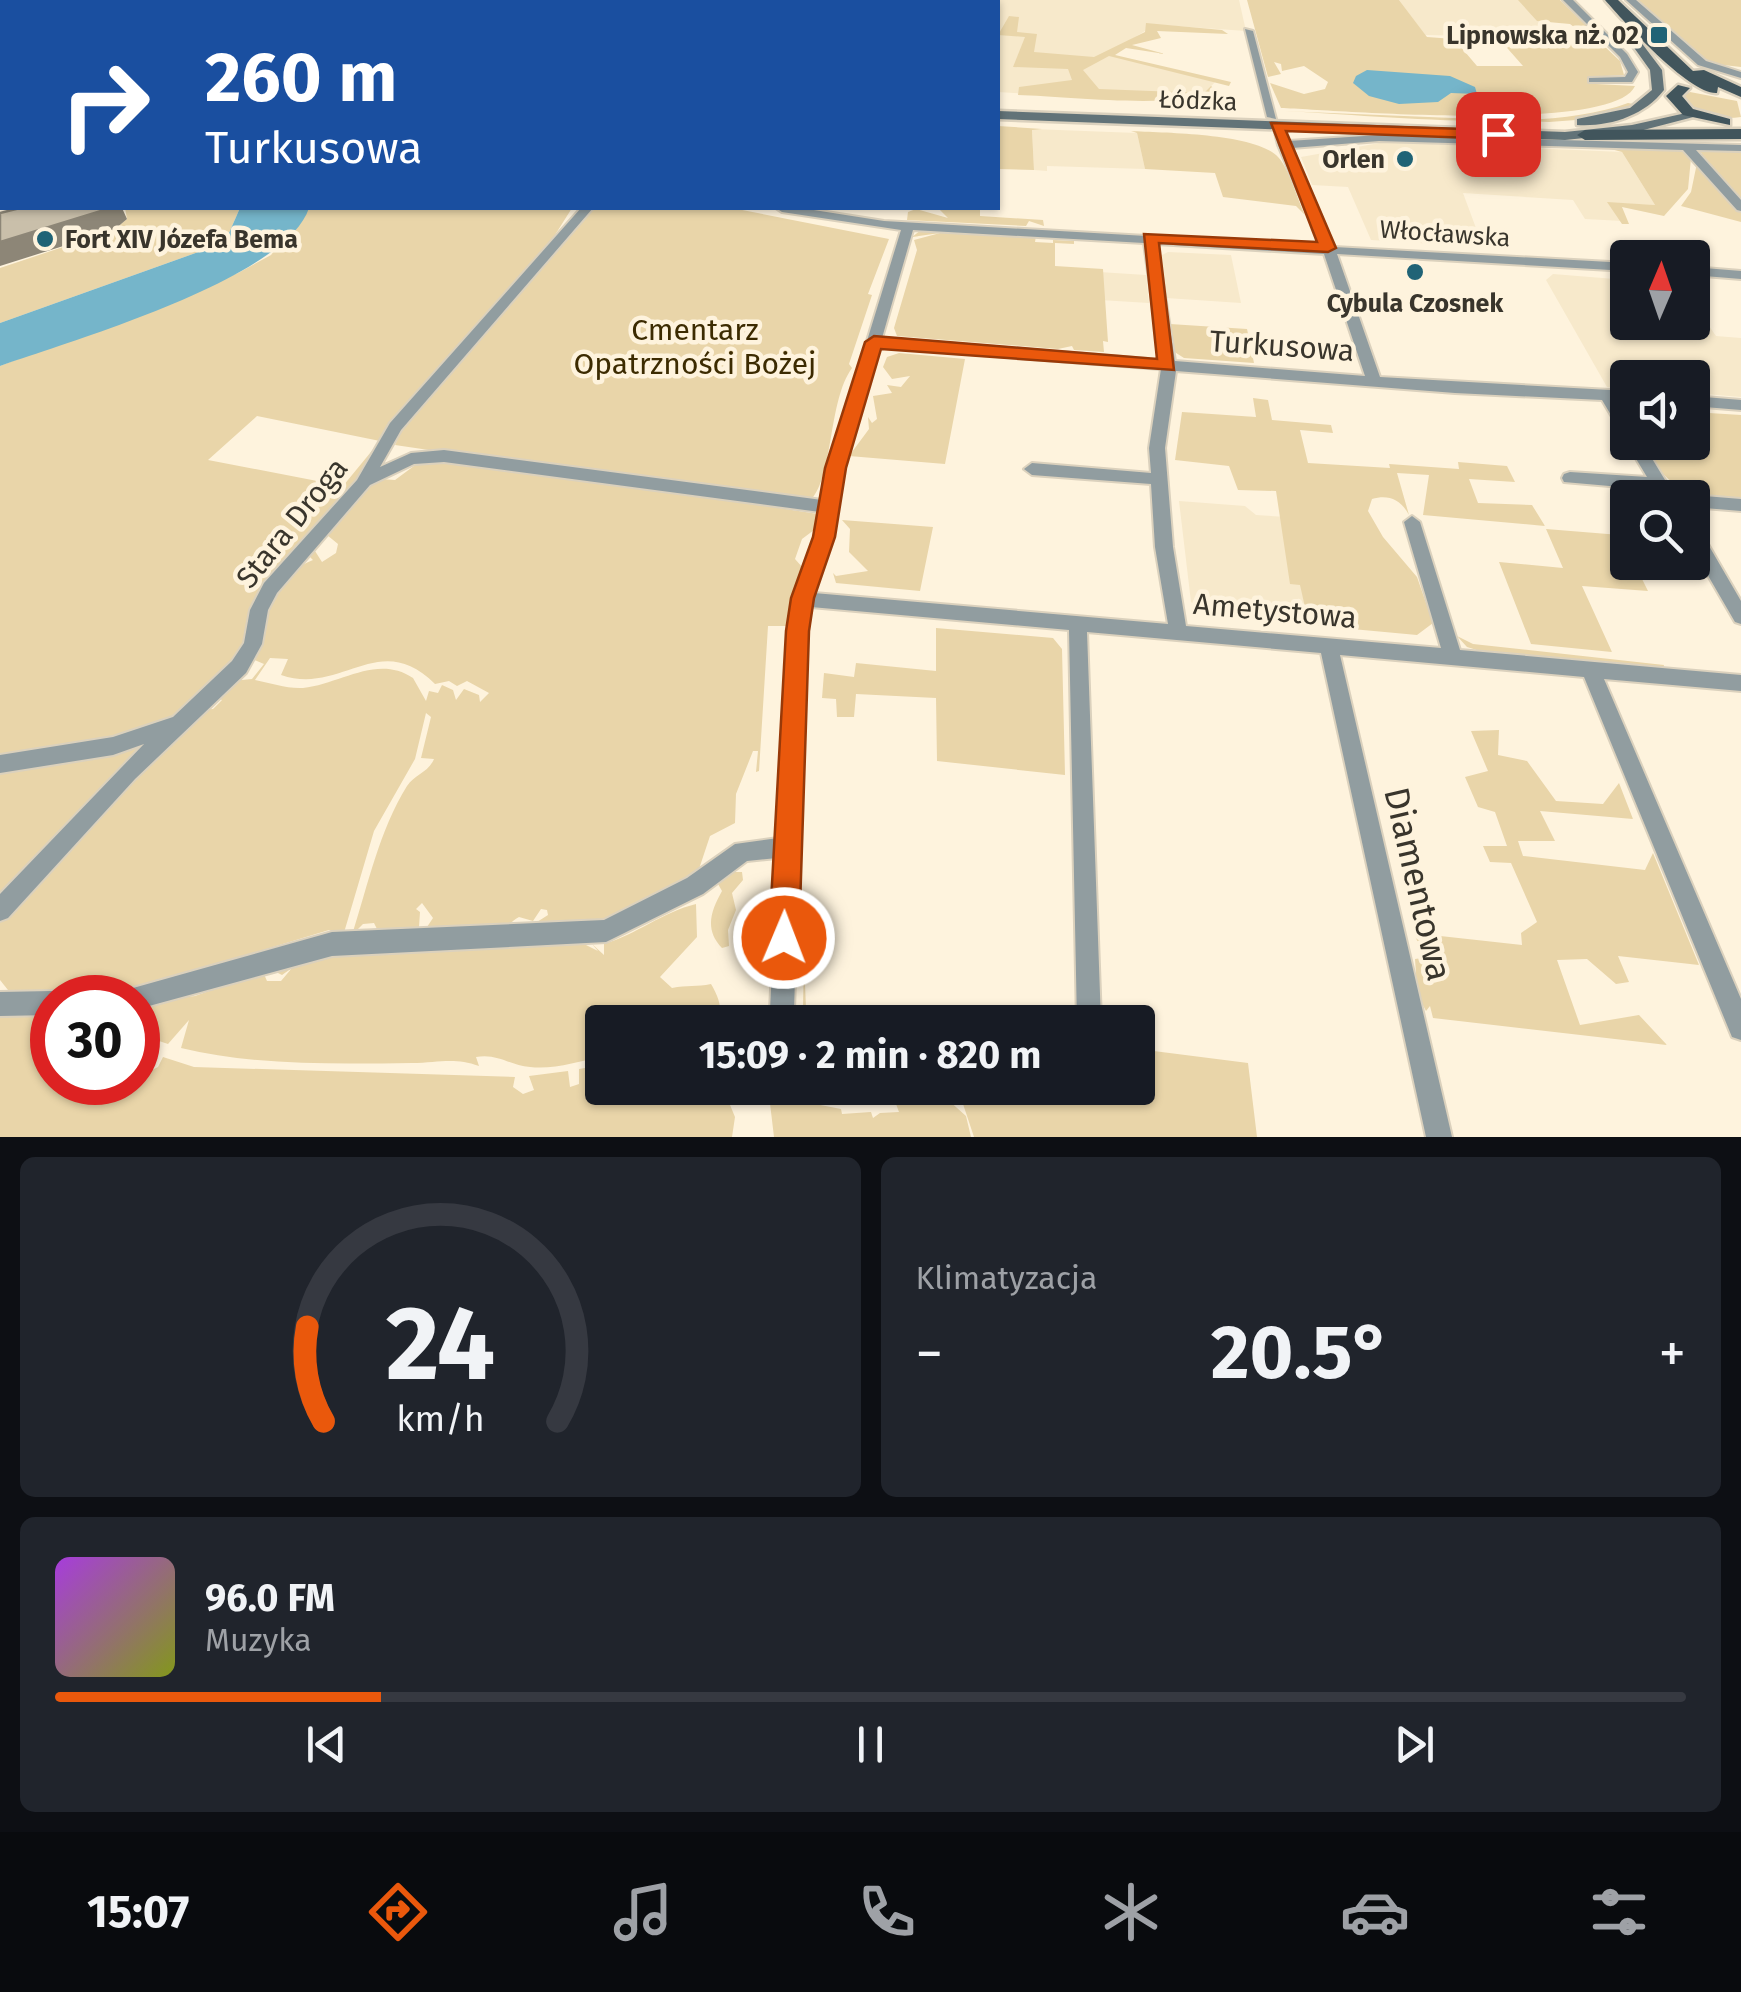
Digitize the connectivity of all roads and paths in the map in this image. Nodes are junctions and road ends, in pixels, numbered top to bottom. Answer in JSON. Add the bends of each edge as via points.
{"nodes":[{"id":1,"x":1568,"y":0,"type":"edge"},
{"id":2,"x":1594,"y":0,"type":"edge"},
{"id":3,"x":1611,"y":0,"type":"edge"},
{"id":4,"x":1631,"y":0,"type":"edge"},
{"id":5,"x":1248,"y":31,"type":"dead end"},
{"id":6,"x":1630,"y":35,"type":"junction"},
{"id":7,"x":1662,"y":48,"type":"junction"},
{"id":8,"x":1741,"y":74,"type":"edge"},
{"id":9,"x":1593,"y":80,"type":"dead end"},
{"id":10,"x":1682,"y":88,"type":"junction"},
{"id":11,"x":1712,"y":90,"type":"junction"},
{"id":12,"x":1741,"y":96,"type":"edge"},
{"id":13,"x":1000,"y":106,"type":"edge"},
{"id":14,"x":1678,"y":106,"type":"junction"},
{"id":15,"x":1000,"y":115,"type":"edge"},
{"id":16,"x":1696,"y":115,"type":"junction"},
{"id":17,"x":1274,"y":122,"type":"junction"},
{"id":18,"x":1741,"y":122,"type":"edge"},
{"id":19,"x":1499,"y":125,"type":"junction"},
{"id":20,"x":1741,"y":134,"type":"edge"},
{"id":21,"x":1585,"y":135,"type":"junction"},
{"id":22,"x":1284,"y":146,"type":"junction"},
{"id":23,"x":1686,"y":146,"type":"junction"},
{"id":24,"x":1741,"y":148,"type":"edge"},
{"id":25,"x":1741,"y":208,"type":"edge"},
{"id":26,"x":585,"y":210,"type":"edge"},
{"id":27,"x":793,"y":210,"type":"edge"},
{"id":28,"x":908,"y":226,"type":"junction"},
{"id":29,"x":1150,"y":238,"type":"junction"},
{"id":30,"x":1328,"y":248,"type":"junction"},
{"id":31,"x":1610,"y":266,"type":"edge"},
{"id":32,"x":1710,"y":272,"type":"edge"},
{"id":33,"x":1741,"y":274,"type":"edge"},
{"id":34,"x":874,"y":342,"type":"junction"},
{"id":35,"x":1168,"y":366,"type":"junction"},
{"id":36,"x":1374,"y":380,"type":"junction"},
{"id":37,"x":1607,"y":395,"type":"junction"},
{"id":38,"x":1610,"y":395,"type":"edge"},
{"id":39,"x":1610,"y":400,"type":"edge"},
{"id":40,"x":1710,"y":402,"type":"edge"},
{"id":41,"x":1741,"y":404,"type":"edge"},
{"id":42,"x":1032,"y":469,"type":"dead end"},
{"id":43,"x":1158,"y":478,"type":"junction"},
{"id":44,"x":1570,"y":478,"type":"dead end"},
{"id":45,"x":1610,"y":481,"type":"edge"},
{"id":46,"x":363,"y":484,"type":"junction"},
{"id":47,"x":1710,"y":502,"type":"edge"},
{"id":48,"x":1741,"y":505,"type":"edge"},
{"id":49,"x":830,"y":508,"type":"junction"},
{"id":50,"x":1412,"y":522,"type":"dead end"},
{"id":51,"x":1710,"y":563,"type":"edge"},
{"id":52,"x":803,"y":598,"type":"junction"},
{"id":53,"x":1741,"y":617,"type":"edge"},
{"id":54,"x":1078,"y":623,"type":"junction"},
{"id":55,"x":1178,"y":632,"type":"junction"},
{"id":56,"x":1329,"y":646,"type":"junction"},
{"id":57,"x":1452,"y":657,"type":"junction"},
{"id":58,"x":1591,"y":670,"type":"junction"},
{"id":59,"x":1741,"y":683,"type":"edge"},
{"id":60,"x":197,"y":708,"type":"junction"},
{"id":61,"x":0,"y":764,"type":"edge"},
{"id":62,"x":789,"y":846,"type":"junction"},
{"id":63,"x":0,"y":910,"type":"edge"},
{"id":64,"x":160,"y":991,"type":"edge"},
{"id":65,"x":30,"y":1003,"type":"edge"},
{"id":66,"x":0,"y":1004,"type":"edge"},
{"id":67,"x":782,"y":1005,"type":"edge"},
{"id":68,"x":1089,"y":1005,"type":"edge"},
{"id":69,"x":1741,"y":1028,"type":"edge"},
{"id":70,"x":1439,"y":1137,"type":"edge"}],
"edges":[{"from":1,"to":9,"type":"street","via":[[1633,72],[1626,81]]},
{"from":2,"to":6,"type":"main road"},
{"from":3,"to":7,"type":"main road"},
{"from":4,"to":8,"type":"street","via":[[1702,63]]},
{"from":5,"to":17,"type":"street"},
{"from":6,"to":10,"type":"main road"},
{"from":6,"to":19,"type":"main road","name":"Łódzka","via":[[1659,77],[1647,104],[1589,121]]},
{"from":7,"to":11,"type":"main road"},
{"from":7,"to":12,"type":"main road"},
{"from":10,"to":11,"type":"main road"},
{"from":10,"to":14,"type":"main road","via":[[1673,95]]},
{"from":11,"to":12,"type":"main road"},
{"from":13,"to":17,"type":"main road","name":"Łódzka"},
{"from":14,"to":16,"type":"main road"},
{"from":14,"to":19,"type":"main road","name":"Łódzka","via":[[1596,126]]},
{"from":15,"to":17,"type":"main road","name":"Łódzka"},
{"from":16,"to":18,"type":"main road"},
{"from":16,"to":21,"type":"main road","name":"Łódzka"},
{"from":17,"to":19,"type":"main road","name":"Łódzka"},
{"from":17,"to":21,"type":"main road","name":"Łódzka"},
{"from":17,"to":22,"type":"street"},
{"from":20,"to":21,"type":"main road"},
{"from":22,"to":23,"type":"street","via":[[1379,138]]},
{"from":22,"to":30,"type":"street"},
{"from":23,"to":24,"type":"street"},
{"from":23,"to":25,"type":"street"},
{"from":26,"to":46,"type":"street","name":"Stara Droga","via":[[395,427]]},
{"from":27,"to":28,"type":"street","name":"Włocławska"},
{"from":28,"to":29,"type":"street","name":"Włocławska"},
{"from":28,"to":34,"type":"street"},
{"from":29,"to":30,"type":"street","name":"Włocławska"},
{"from":29,"to":35,"type":"street"},
{"from":30,"to":31,"type":"street","name":"Włocławska"},
{"from":30,"to":36,"type":"street"},
{"from":32,"to":33,"type":"street"},
{"from":34,"to":35,"type":"street","name":"Turkusowa"},
{"from":34,"to":49,"type":"street"},
{"from":35,"to":36,"type":"street","name":"Turkusowa"},
{"from":35,"to":43,"type":"street","via":[[1157,432]]},
{"from":36,"to":37,"type":"street","name":"Turkusowa"},
{"from":37,"to":38,"type":"street","name":"Turkusowa"},
{"from":37,"to":39,"type":"street"},
{"from":40,"to":41,"type":"street"},
{"from":42,"to":43,"type":"street"},
{"from":43,"to":55,"type":"street"},
{"from":44,"to":45,"type":"street"},
{"from":46,"to":49,"type":"street","via":[[411,459],[444,456]]},
{"from":46,"to":60,"type":"street","name":"Stara Droga","via":[[270,588],[244,660]]},
{"from":47,"to":48,"type":"street"},
{"from":49,"to":52,"type":"street"},
{"from":50,"to":57,"type":"street"},
{"from":51,"to":53,"type":"street"},
{"from":52,"to":54,"type":"street","name":"Ametystowa"},
{"from":52,"to":62,"type":"street"},
{"from":54,"to":55,"type":"street","name":"Ametystowa"},
{"from":54,"to":68,"type":"street"},
{"from":55,"to":56,"type":"street","name":"Ametystowa"},
{"from":56,"to":57,"type":"street","name":"Ametystowa"},
{"from":56,"to":70,"type":"street","name":"Diamentowa"},
{"from":57,"to":58,"type":"street","name":"Ametystowa"},
{"from":58,"to":59,"type":"street","name":"Ametystowa"},
{"from":58,"to":69,"type":"street"},
{"from":60,"to":61,"type":"street","via":[[123,744]]},
{"from":60,"to":63,"type":"street","name":"Stara Droga"},
{"from":62,"to":64,"type":"street","via":[[743,850],[695,886],[606,932],[332,944]]},
{"from":62,"to":67,"type":"street"},
{"from":65,"to":66,"type":"street"}]}
